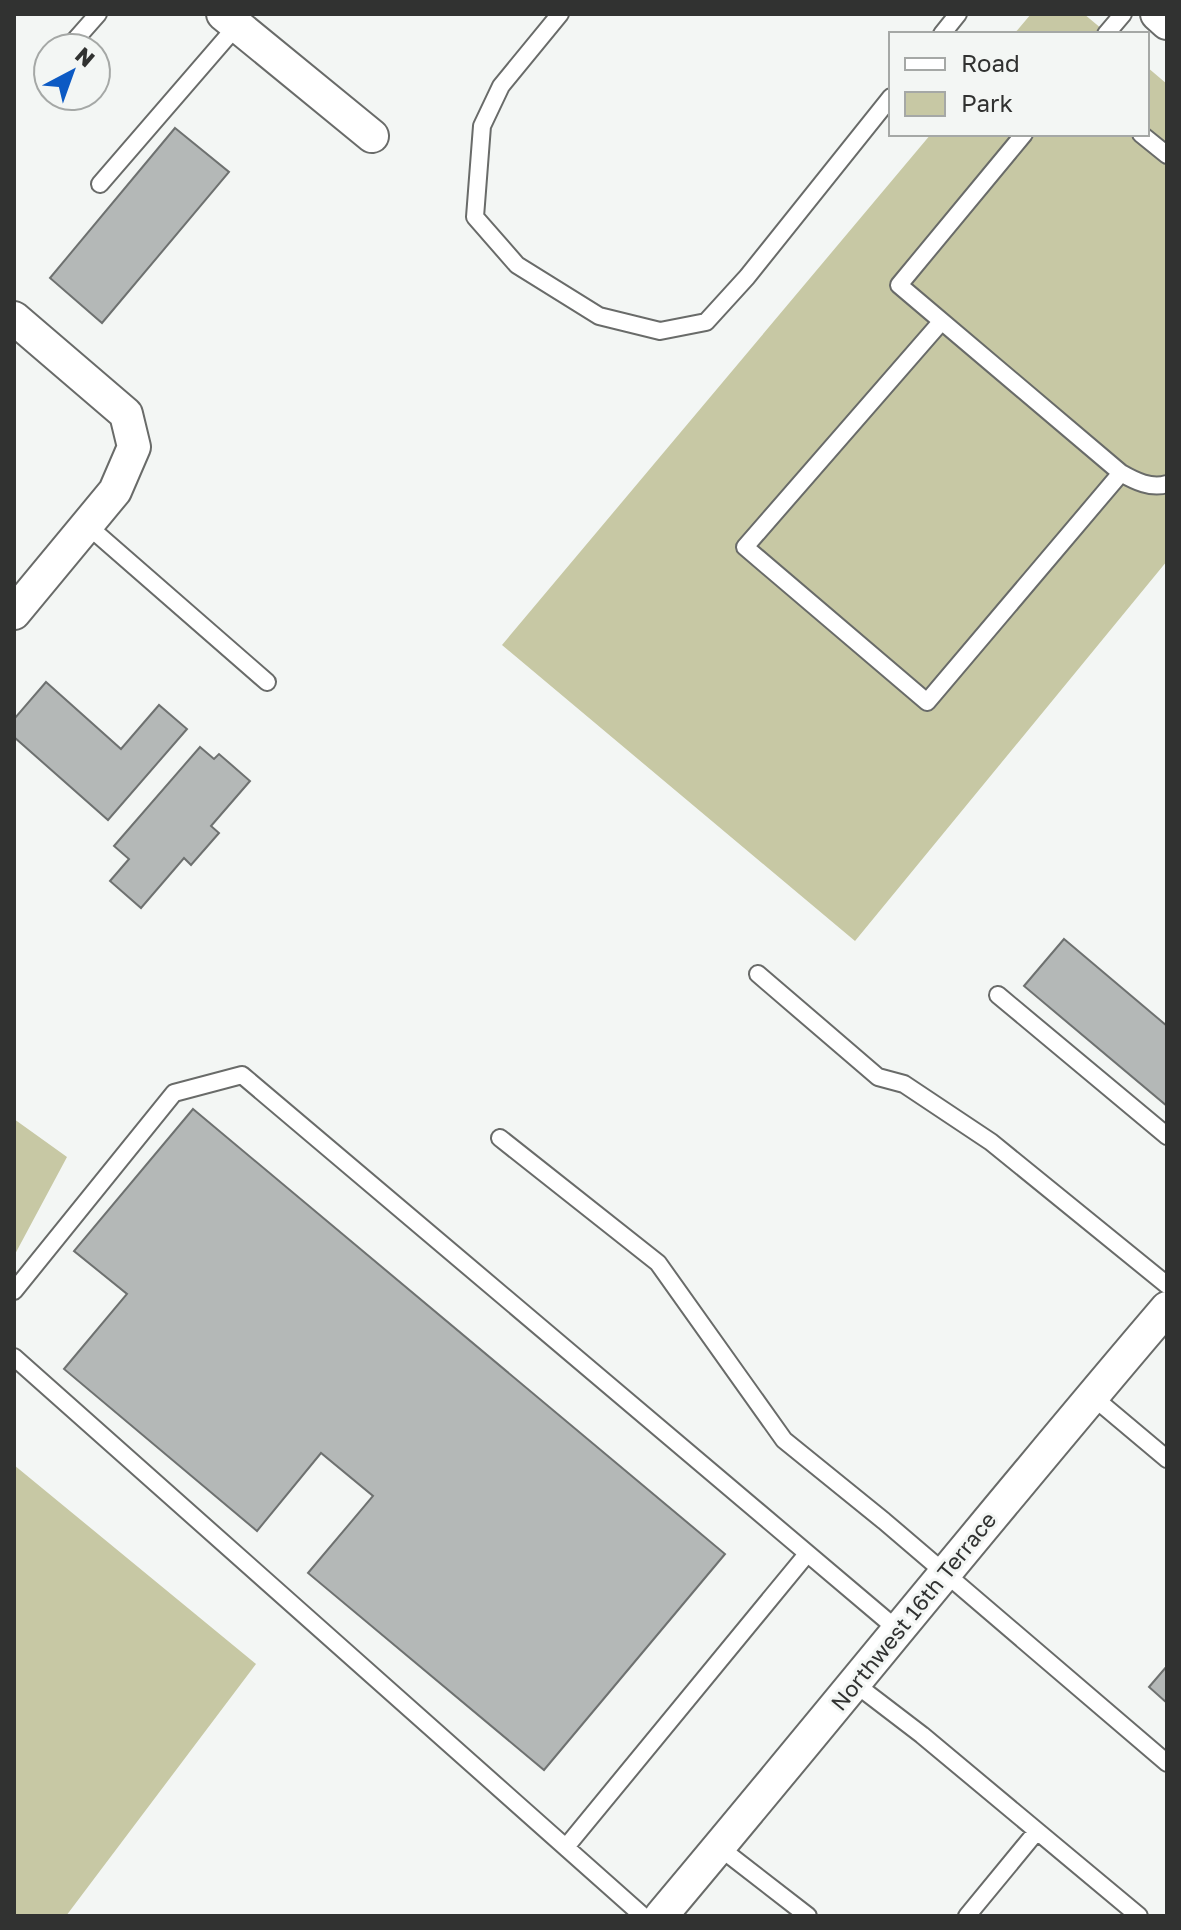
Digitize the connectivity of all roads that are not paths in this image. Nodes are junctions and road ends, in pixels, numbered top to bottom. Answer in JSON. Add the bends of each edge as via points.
{"nodes":[{"id":1,"x":98,"y":14,"type":"edge"},
{"id":2,"x":560,"y":14,"type":"edge"},
{"id":3,"x":958,"y":14,"type":"edge"},
{"id":4,"x":1123,"y":14,"type":"edge"},
{"id":5,"x":1157,"y":14,"type":"edge"},
{"id":6,"x":235,"y":18,"type":"edge"},
{"id":7,"x":1167,"y":23,"type":"edge"},
{"id":8,"x":82,"y":32,"type":"edge"},
{"id":9,"x":944,"y":32,"type":"edge"},
{"id":10,"x":1108,"y":32,"type":"edge"},
{"id":11,"x":889,"y":100,"type":"edge"},
{"id":12,"x":372,"y":136,"type":"dead end"},
{"id":13,"x":1022,"y":136,"type":"edge"},
{"id":14,"x":1143,"y":136,"type":"edge"},
{"id":15,"x":1167,"y":155,"type":"edge"},
{"id":16,"x":100,"y":184,"type":"dead end"},
{"id":17,"x":14,"y":318,"type":"edge"},
{"id":18,"x":941,"y":322,"type":"junction"},
{"id":19,"x":1121,"y":473,"type":"junction"},
{"id":20,"x":1167,"y":484,"type":"edge"},
{"id":21,"x":87,"y":525,"type":"junction"},
{"id":22,"x":14,"y":613,"type":"edge"},
{"id":23,"x":267,"y":682,"type":"dead end"},
{"id":24,"x":758,"y":974,"type":"dead end"},
{"id":25,"x":998,"y":995,"type":"dead end"},
{"id":26,"x":1167,"y":1136,"type":"edge"},
{"id":27,"x":500,"y":1138,"type":"dead end"},
{"id":28,"x":1167,"y":1285,"type":"edge"},
{"id":29,"x":14,"y":1291,"type":"edge"},
{"id":30,"x":1167,"y":1308,"type":"edge"},
{"id":31,"x":14,"y":1357,"type":"edge"},
{"id":32,"x":1092,"y":1396,"type":"junction"},
{"id":33,"x":1165,"y":1454,"type":"edge"},
{"id":34,"x":807,"y":1554,"type":"junction"},
{"id":35,"x":945,"y":1574,"type":"junction"},
{"id":36,"x":898,"y":1630,"type":"junction"},
{"id":37,"x":854,"y":1683,"type":"junction"},
{"id":38,"x":1167,"y":1763,"type":"edge"},
{"id":39,"x":1037,"y":1831,"type":"junction"},
{"id":40,"x":566,"y":1847,"type":"junction"},
{"id":41,"x":719,"y":1847,"type":"junction"},
{"id":42,"x":643,"y":1916,"type":"edge"},
{"id":43,"x":661,"y":1916,"type":"edge"},
{"id":44,"x":808,"y":1916,"type":"edge"},
{"id":45,"x":967,"y":1916,"type":"edge"},
{"id":46,"x":1139,"y":1916,"type":"edge"}],
"edges":[{"from":1,"to":8,"type":"lane"},
{"from":2,"to":11,"type":"lane","via":[[501,86],[482,126],[475,217],[517,265],[599,316],[660,331],[706,322]]},
{"from":3,"to":9,"type":"lane"},
{"from":4,"to":10,"type":"lane"},
{"from":5,"to":7,"type":"street"},
{"from":6,"to":12,"type":"street"},
{"from":6,"to":16,"type":"lane"},
{"from":13,"to":18,"type":"lane","via":[[899,285]]},
{"from":14,"to":15,"type":"lane"},
{"from":17,"to":21,"type":"street","via":[[126,414],[134,447],[115,491]]},
{"from":18,"to":19,"type":"lane"},
{"from":18,"to":19,"type":"lane","via":[[745,547],[927,702]]},
{"from":19,"to":20,"type":"lane","via":[[1138,483]]},
{"from":21,"to":22,"type":"street"},
{"from":21,"to":23,"type":"lane"},
{"from":24,"to":28,"type":"lane","via":[[878,1077],[904,1084],[991,1142]]},
{"from":25,"to":26,"type":"lane"},
{"from":27,"to":35,"type":"lane","via":[[658,1263],[784,1440]]},
{"from":29,"to":34,"type":"lane","via":[[174,1093],[242,1075]]},
{"from":30,"to":32,"type":"street","name":"Northwest 16th Terrace"},
{"from":31,"to":40,"type":"lane"},
{"from":32,"to":33,"type":"lane"},
{"from":32,"to":35,"type":"street","name":"Northwest 16th Terrace"},
{"from":34,"to":36,"type":"lane"},
{"from":34,"to":40,"type":"lane"},
{"from":35,"to":36,"type":"street","name":"Northwest 16th Terrace"},
{"from":35,"to":38,"type":"lane"},
{"from":36,"to":37,"type":"street","name":"Northwest 16th Terrace"},
{"from":37,"to":39,"type":"lane"},
{"from":37,"to":41,"type":"street","name":"Northwest 16th Terrace"},
{"from":39,"to":45,"type":"lane"},
{"from":39,"to":46,"type":"lane"},
{"from":40,"to":42,"type":"lane"},
{"from":41,"to":43,"type":"street","name":"Northwest 16th Terrace"},
{"from":41,"to":44,"type":"lane"}]}
